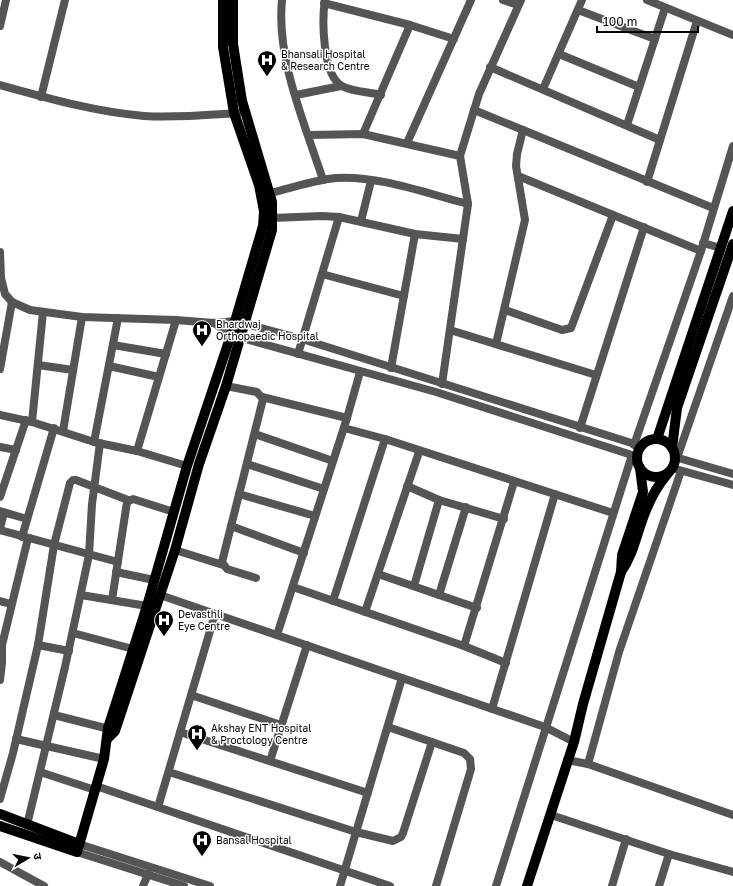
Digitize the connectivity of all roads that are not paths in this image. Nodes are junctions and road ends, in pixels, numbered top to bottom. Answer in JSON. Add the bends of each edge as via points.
{"nodes":[{"id":1,"x":6,"y":0,"type":"edge"},
{"id":2,"x":65,"y":0,"type":"edge"},
{"id":3,"x":223,"y":0,"type":"edge"},
{"id":4,"x":233,"y":0,"type":"edge"},
{"id":5,"x":282,"y":0,"type":"edge"},
{"id":6,"x":472,"y":0,"type":"edge"},
{"id":7,"x":503,"y":0,"type":"edge"},
{"id":8,"x":582,"y":0,"type":"edge"},
{"id":9,"x":647,"y":0,"type":"edge"},
{"id":10,"x":325,"y":1,"type":"edge"},
{"id":11,"x":520,"y":2,"type":"edge"},
{"id":12,"x":665,"y":8,"type":"junction"},
{"id":13,"x":578,"y":10,"type":"junction"},
{"id":14,"x":697,"y":21,"type":"junction"},
{"id":15,"x":410,"y":25,"type":"junction"},
{"id":16,"x":0,"y":26,"type":"edge"},
{"id":17,"x":733,"y":35,"type":"edge"},
{"id":18,"x":454,"y":39,"type":"junction"},
{"id":19,"x":655,"y":39,"type":"junction"},
{"id":20,"x":559,"y":54,"type":"junction"},
{"id":21,"x":490,"y":67,"type":"junction"},
{"id":22,"x":0,"y":85,"type":"edge"},
{"id":23,"x":341,"y":86,"type":"junction"},
{"id":24,"x":639,"y":87,"type":"junction"},
{"id":25,"x":543,"y":89,"type":"junction"},
{"id":26,"x":296,"y":94,"type":"junction"},
{"id":27,"x":381,"y":95,"type":"junction"},
{"id":28,"x":42,"y":97,"type":"junction"},
{"id":29,"x":474,"y":110,"type":"junction"},
{"id":30,"x":245,"y":112,"type":"junction"},
{"id":31,"x":234,"y":113,"type":"junction"},
{"id":32,"x":627,"y":125,"type":"junction"},
{"id":33,"x":524,"y":130,"type":"junction"},
{"id":34,"x":363,"y":134,"type":"junction"},
{"id":35,"x":309,"y":135,"type":"junction"},
{"id":36,"x":660,"y":140,"type":"junction"},
{"id":37,"x":407,"y":143,"type":"junction"},
{"id":38,"x":733,"y":146,"type":"edge"},
{"id":39,"x":460,"y":156,"type":"junction"},
{"id":40,"x":518,"y":176,"type":"junction"},
{"id":41,"x":324,"y":180,"type":"junction"},
{"id":42,"x":371,"y":181,"type":"junction"},
{"id":43,"x":647,"y":182,"type":"junction"},
{"id":44,"x":270,"y":193,"type":"junction"},
{"id":45,"x":468,"y":204,"type":"junction"},
{"id":46,"x":713,"y":208,"type":"junction"},
{"id":47,"x":733,"y":211,"type":"edge"},
{"id":48,"x":613,"y":215,"type":"junction"},
{"id":49,"x":339,"y":217,"type":"junction"},
{"id":50,"x":272,"y":218,"type":"junction"},
{"id":51,"x":361,"y":222,"type":"junction"},
{"id":52,"x":644,"y":227,"type":"junction"},
{"id":53,"x":415,"y":234,"type":"junction"},
{"id":54,"x":463,"y":239,"type":"junction"},
{"id":55,"x":704,"y":243,"type":"junction"},
{"id":56,"x":733,"y":244,"type":"edge"},
{"id":57,"x":721,"y":248,"type":"junction"},
{"id":58,"x":701,"y":251,"type":"junction"},
{"id":59,"x":0,"y":252,"type":"edge"},
{"id":60,"x":322,"y":274,"type":"junction"},
{"id":61,"x":1,"y":287,"type":"edge"},
{"id":62,"x":404,"y":296,"type":"junction"},
{"id":63,"x":733,"y":296,"type":"edge"},
{"id":64,"x":12,"y":302,"type":"junction"},
{"id":65,"x":505,"y":310,"type":"junction"},
{"id":66,"x":43,"y":312,"type":"junction"},
{"id":67,"x":82,"y":317,"type":"junction"},
{"id":68,"x":118,"y":318,"type":"junction"},
{"id":69,"x":176,"y":320,"type":"junction"},
{"id":70,"x":240,"y":322,"type":"junction"},
{"id":71,"x":214,"y":324,"type":"junction"},
{"id":72,"x":450,"y":330,"type":"junction"},
{"id":73,"x":236,"y":336,"type":"junction"},
{"id":74,"x":302,"y":339,"type":"junction"},
{"id":75,"x":496,"y":344,"type":"junction"},
{"id":76,"x":113,"y":345,"type":"junction"},
{"id":77,"x":166,"y":354,"type":"junction"},
{"id":78,"x":298,"y":354,"type":"junction"},
{"id":79,"x":689,"y":359,"type":"junction"},
{"id":80,"x":38,"y":365,"type":"junction"},
{"id":81,"x":109,"y":366,"type":"junction"},
{"id":82,"x":392,"y":368,"type":"junction"},
{"id":83,"x":0,"y":369,"type":"edge"},
{"id":84,"x":73,"y":370,"type":"junction"},
{"id":85,"x":360,"y":372,"type":"junction"},
{"id":86,"x":596,"y":375,"type":"junction"},
{"id":87,"x":159,"y":377,"type":"junction"},
{"id":88,"x":442,"y":384,"type":"junction"},
{"id":89,"x":226,"y":386,"type":"junction"},
{"id":90,"x":262,"y":396,"type":"junction"},
{"id":91,"x":0,"y":415,"type":"edge"},
{"id":92,"x":347,"y":418,"type":"junction"},
{"id":93,"x":29,"y":421,"type":"junction"},
{"id":94,"x":54,"y":428,"type":"junction"},
{"id":95,"x":344,"y":428,"type":"junction"},
{"id":96,"x":580,"y":428,"type":"junction"},
{"id":97,"x":63,"y":431,"type":"junction"},
{"id":98,"x":255,"y":434,"type":"junction"},
{"id":99,"x":385,"y":439,"type":"junction"},
{"id":100,"x":657,"y":439,"type":"junction"},
{"id":101,"x":97,"y":442,"type":"junction"},
{"id":102,"x":638,"y":446,"type":"junction"},
{"id":103,"x":0,"y":447,"type":"edge"},
{"id":104,"x":16,"y":450,"type":"junction"},
{"id":105,"x":137,"y":452,"type":"junction"},
{"id":106,"x":419,"y":452,"type":"junction"},
{"id":107,"x":675,"y":454,"type":"junction"},
{"id":108,"x":635,"y":456,"type":"junction"},
{"id":109,"x":333,"y":461,"type":"junction"},
{"id":110,"x":247,"y":464,"type":"junction"},
{"id":111,"x":187,"y":466,"type":"junction"},
{"id":112,"x":640,"y":468,"type":"junction"},
{"id":113,"x":674,"y":470,"type":"junction"},
{"id":114,"x":733,"y":474,"type":"edge"},
{"id":115,"x":3,"y":481,"type":"edge"},
{"id":116,"x":514,"y":482,"type":"junction"},
{"id":117,"x":733,"y":485,"type":"edge"},
{"id":118,"x":407,"y":486,"type":"junction"},
{"id":119,"x":94,"y":488,"type":"junction"},
{"id":120,"x":324,"y":489,"type":"junction"},
{"id":121,"x":239,"y":494,"type":"junction"},
{"id":122,"x":555,"y":494,"type":"junction"},
{"id":123,"x":0,"y":497,"type":"edge"},
{"id":124,"x":128,"y":500,"type":"junction"},
{"id":125,"x":439,"y":500,"type":"junction"},
{"id":126,"x":466,"y":507,"type":"junction"},
{"id":127,"x":2,"y":512,"type":"edge"},
{"id":128,"x":174,"y":512,"type":"junction"},
{"id":129,"x":613,"y":513,"type":"junction"},
{"id":130,"x":316,"y":516,"type":"junction"},
{"id":131,"x":27,"y":519,"type":"junction"},
{"id":132,"x":504,"y":519,"type":"junction"},
{"id":133,"x":231,"y":526,"type":"junction"},
{"id":134,"x":0,"y":529,"type":"edge"},
{"id":135,"x":25,"y":537,"type":"junction"},
{"id":136,"x":54,"y":545,"type":"junction"},
{"id":137,"x":175,"y":550,"type":"junction"},
{"id":138,"x":304,"y":553,"type":"junction"},
{"id":139,"x":89,"y":555,"type":"junction"},
{"id":140,"x":118,"y":562,"type":"junction"},
{"id":141,"x":223,"y":565,"type":"junction"},
{"id":142,"x":116,"y":572,"type":"junction"},
{"id":143,"x":621,"y":572,"type":"junction"},
{"id":144,"x":378,"y":574,"type":"junction"},
{"id":145,"x":256,"y":578,"type":"dead end"},
{"id":146,"x":154,"y":580,"type":"junction"},
{"id":147,"x":414,"y":586,"type":"junction"},
{"id":148,"x":293,"y":587,"type":"junction"},
{"id":149,"x":80,"y":595,"type":"junction"},
{"id":150,"x":160,"y":595,"type":"junction"},
{"id":151,"x":439,"y":595,"type":"junction"},
{"id":152,"x":112,"y":600,"type":"junction"},
{"id":153,"x":0,"y":601,"type":"edge"},
{"id":154,"x":332,"y":601,"type":"junction"},
{"id":155,"x":11,"y":604,"type":"junction"},
{"id":156,"x":147,"y":606,"type":"junction"},
{"id":157,"x":477,"y":608,"type":"junction"},
{"id":158,"x":365,"y":612,"type":"junction"},
{"id":159,"x":215,"y":614,"type":"junction"},
{"id":160,"x":73,"y":633,"type":"junction"},
{"id":161,"x":277,"y":635,"type":"junction"},
{"id":162,"x":38,"y":645,"type":"junction"},
{"id":163,"x":307,"y":645,"type":"junction"},
{"id":164,"x":464,"y":646,"type":"junction"},
{"id":165,"x":133,"y":649,"type":"junction"},
{"id":166,"x":69,"y":651,"type":"junction"},
{"id":167,"x":506,"y":663,"type":"junction"},
{"id":168,"x":402,"y":678,"type":"junction"},
{"id":169,"x":0,"y":680,"type":"edge"},
{"id":170,"x":191,"y":695,"type":"junction"},
{"id":171,"x":492,"y":709,"type":"junction"},
{"id":172,"x":54,"y":714,"type":"junction"},
{"id":173,"x":281,"y":725,"type":"junction"},
{"id":174,"x":388,"y":727,"type":"junction"},
{"id":175,"x":545,"y":728,"type":"junction"},
{"id":176,"x":110,"y":732,"type":"junction"},
{"id":177,"x":180,"y":732,"type":"junction"},
{"id":178,"x":16,"y":739,"type":"junction"},
{"id":179,"x":432,"y":742,"type":"junction"},
{"id":180,"x":574,"y":742,"type":"junction"},
{"id":181,"x":46,"y":745,"type":"junction"},
{"id":182,"x":104,"y":759,"type":"junction"},
{"id":183,"x":567,"y":760,"type":"junction"},
{"id":184,"x":270,"y":761,"type":"junction"},
{"id":185,"x":588,"y":764,"type":"junction"},
{"id":186,"x":40,"y":772,"type":"junction"},
{"id":187,"x":169,"y":772,"type":"junction"},
{"id":188,"x":96,"y":788,"type":"junction"},
{"id":189,"x":368,"y":793,"type":"junction"},
{"id":190,"x":0,"y":799,"type":"edge"},
{"id":191,"x":158,"y":807,"type":"junction"},
{"id":192,"x":0,"y":814,"type":"edge"},
{"id":193,"x":550,"y":815,"type":"junction"},
{"id":194,"x":733,"y":815,"type":"edge"},
{"id":195,"x":27,"y":825,"type":"junction"},
{"id":196,"x":0,"y":826,"type":"edge"},
{"id":197,"x":356,"y":832,"type":"junction"},
{"id":198,"x":626,"y":839,"type":"junction"},
{"id":199,"x":78,"y":848,"type":"junction"},
{"id":200,"x":669,"y":854,"type":"junction"},
{"id":201,"x":0,"y":862,"type":"edge"},
{"id":202,"x":345,"y":871,"type":"junction"},
{"id":203,"x":733,"y":872,"type":"edge"},
{"id":204,"x":148,"y":874,"type":"junction"},
{"id":205,"x":44,"y":886,"type":"edge"},
{"id":206,"x":143,"y":886,"type":"edge"},
{"id":207,"x":184,"y":886,"type":"edge"},
{"id":208,"x":210,"y":886,"type":"edge"},
{"id":209,"x":340,"y":886,"type":"edge"},
{"id":210,"x":390,"y":886,"type":"edge"},
{"id":211,"x":436,"y":886,"type":"edge"},
{"id":212,"x":496,"y":886,"type":"edge"},
{"id":213,"x":527,"y":886,"type":"edge"},
{"id":214,"x":612,"y":886,"type":"edge"},
{"id":215,"x":659,"y":886,"type":"edge"}],
"edges":[{"from":1,"to":16,"type":"street"},
{"from":2,"to":28,"type":"street"},
{"from":3,"to":31,"type":"main road","via":[[223,47]]},
{"from":4,"to":30,"type":"main road","via":[[233,44]]},
{"from":5,"to":26,"type":"street","via":[[281,32]]},
{"from":6,"to":18,"type":"street"},
{"from":7,"to":11,"type":"street"},
{"from":8,"to":13,"type":"street"},
{"from":9,"to":12,"type":"street"},
{"from":10,"to":15,"type":"street"},
{"from":10,"to":23,"type":"street","via":[[323,31],[329,65]]},
{"from":11,"to":21,"type":"street"},
{"from":12,"to":14,"type":"street"},
{"from":12,"to":19,"type":"street"},
{"from":13,"to":19,"type":"street"},
{"from":13,"to":20,"type":"street"},
{"from":14,"to":17,"type":"street"},
{"from":14,"to":36,"type":"street"},
{"from":15,"to":18,"type":"street"},
{"from":15,"to":27,"type":"street"},
{"from":18,"to":37,"type":"street"},
{"from":19,"to":24,"type":"street"},
{"from":20,"to":24,"type":"street"},
{"from":20,"to":25,"type":"street"},
{"from":21,"to":25,"type":"street"},
{"from":21,"to":29,"type":"street"},
{"from":22,"to":28,"type":"street"},
{"from":23,"to":26,"type":"street"},
{"from":23,"to":27,"type":"street"},
{"from":24,"to":32,"type":"street"},
{"from":25,"to":32,"type":"street"},
{"from":26,"to":35,"type":"street"},
{"from":27,"to":34,"type":"street"},
{"from":28,"to":31,"type":"street","via":[[143,116]]},
{"from":29,"to":33,"type":"street"},
{"from":29,"to":39,"type":"street"},
{"from":30,"to":31,"type":"street"},
{"from":30,"to":44,"type":"main road"},
{"from":31,"to":70,"type":"main road","via":[[259,185],[264,211]]},
{"from":32,"to":36,"type":"street"},
{"from":33,"to":40,"type":"street","via":[[517,154]]},
{"from":33,"to":43,"type":"street"},
{"from":34,"to":35,"type":"street"},
{"from":34,"to":37,"type":"street"},
{"from":35,"to":41,"type":"street"},
{"from":36,"to":43,"type":"street"},
{"from":37,"to":39,"type":"street"},
{"from":38,"to":46,"type":"street"},
{"from":39,"to":45,"type":"street"},
{"from":40,"to":48,"type":"street"},
{"from":40,"to":65,"type":"street","via":[[525,220]]},
{"from":41,"to":42,"type":"street","via":[[353,178]]},
{"from":41,"to":44,"type":"street"},
{"from":42,"to":45,"type":"street"},
{"from":42,"to":51,"type":"street"},
{"from":43,"to":46,"type":"street"},
{"from":44,"to":50,"type":"main road"},
{"from":45,"to":54,"type":"street"},
{"from":46,"to":55,"type":"street"},
{"from":47,"to":57,"type":"main road"},
{"from":48,"to":52,"type":"street"},
{"from":48,"to":65,"type":"street","via":[[571,328],[562,330]]},
{"from":49,"to":50,"type":"street"},
{"from":49,"to":51,"type":"street"},
{"from":49,"to":60,"type":"street"},
{"from":50,"to":70,"type":"main road","via":[[270,237]]},
{"from":51,"to":53,"type":"street"},
{"from":52,"to":58,"type":"street"},
{"from":52,"to":86,"type":"street"},
{"from":53,"to":54,"type":"street"},
{"from":53,"to":62,"type":"street"},
{"from":54,"to":72,"type":"street"},
{"from":55,"to":57,"type":"street"},
{"from":55,"to":58,"type":"street"},
{"from":56,"to":79,"type":"main road"},
{"from":57,"to":79,"type":"main road"},
{"from":58,"to":102,"type":"street"},
{"from":59,"to":61,"type":"street"},
{"from":60,"to":62,"type":"street"},
{"from":60,"to":74,"type":"street"},
{"from":61,"to":64,"type":"street"},
{"from":62,"to":82,"type":"street"},
{"from":63,"to":107,"type":"street"},
{"from":64,"to":66,"type":"street","via":[[30,310]]},
{"from":64,"to":83,"type":"street"},
{"from":65,"to":75,"type":"street"},
{"from":66,"to":67,"type":"street"},
{"from":66,"to":80,"type":"street"},
{"from":67,"to":68,"type":"street"},
{"from":67,"to":84,"type":"street"},
{"from":68,"to":69,"type":"street"},
{"from":68,"to":76,"type":"street"},
{"from":69,"to":71,"type":"street"},
{"from":69,"to":77,"type":"street"},
{"from":70,"to":71,"type":"street"},
{"from":70,"to":73,"type":"main road"},
{"from":70,"to":74,"type":"street"},
{"from":71,"to":73,"type":"street"},
{"from":72,"to":75,"type":"street"},
{"from":72,"to":88,"type":"street"},
{"from":73,"to":78,"type":"street"},
{"from":73,"to":89,"type":"main road"},
{"from":73,"to":111,"type":"main road"},
{"from":74,"to":78,"type":"street"},
{"from":74,"to":82,"type":"street"},
{"from":75,"to":86,"type":"street"},
{"from":76,"to":77,"type":"street"},
{"from":76,"to":81,"type":"street"},
{"from":77,"to":87,"type":"street"},
{"from":78,"to":85,"type":"street"},
{"from":79,"to":100,"type":"main road"},
{"from":79,"to":107,"type":"main road","via":[[677,408]]},
{"from":80,"to":84,"type":"street"},
{"from":80,"to":93,"type":"street"},
{"from":81,"to":87,"type":"street"},
{"from":81,"to":101,"type":"street"},
{"from":82,"to":88,"type":"street"},
{"from":84,"to":97,"type":"street"},
{"from":85,"to":92,"type":"street"},
{"from":85,"to":108,"type":"street","via":[[436,392]]},
{"from":86,"to":96,"type":"street"},
{"from":87,"to":105,"type":"street"},
{"from":88,"to":96,"type":"street"},
{"from":89,"to":90,"type":"street","via":[[257,392]]},
{"from":89,"to":137,"type":"main road","via":[[199,464]]},
{"from":90,"to":92,"type":"street"},
{"from":90,"to":98,"type":"street","via":[[263,403]]},
{"from":91,"to":93,"type":"street"},
{"from":92,"to":95,"type":"street"},
{"from":93,"to":94,"type":"street"},
{"from":93,"to":104,"type":"street"},
{"from":94,"to":97,"type":"street"},
{"from":94,"to":131,"type":"street"},
{"from":95,"to":99,"type":"street"},
{"from":95,"to":109,"type":"street"},
{"from":96,"to":102,"type":"street"},
{"from":97,"to":101,"type":"street"},
{"from":98,"to":109,"type":"street"},
{"from":98,"to":110,"type":"street"},
{"from":99,"to":106,"type":"street"},
{"from":99,"to":154,"type":"street"},
{"from":100,"to":102,"type":"main road"},
{"from":100,"to":107,"type":"main road","via":[[666,442]]},
{"from":101,"to":105,"type":"street"},
{"from":101,"to":119,"type":"street"},
{"from":102,"to":108,"type":"main road"},
{"from":103,"to":104,"type":"street"},
{"from":104,"to":115,"type":"street"},
{"from":105,"to":111,"type":"street"},
{"from":106,"to":116,"type":"street"},
{"from":106,"to":118,"type":"street"},
{"from":107,"to":113,"type":"main road"},
{"from":107,"to":114,"type":"street"},
{"from":108,"to":112,"type":"main road"},
{"from":108,"to":129,"type":"street"},
{"from":109,"to":120,"type":"street"},
{"from":110,"to":120,"type":"street"},
{"from":110,"to":121,"type":"street"},
{"from":111,"to":128,"type":"main road"},
{"from":112,"to":113,"type":"main road","via":[[653,477]]},
{"from":112,"to":143,"type":"main road","via":[[643,492],[622,555]]},
{"from":113,"to":117,"type":"street"},
{"from":113,"to":143,"type":"main road","via":[[654,493],[629,561]]},
{"from":113,"to":185,"type":"street"},
{"from":115,"to":123,"type":"street"},
{"from":116,"to":122,"type":"street"},
{"from":116,"to":132,"type":"street"},
{"from":118,"to":125,"type":"street"},
{"from":118,"to":144,"type":"street"},
{"from":119,"to":124,"type":"street"},
{"from":119,"to":136,"type":"street","via":[[76,480],[72,481]]},
{"from":119,"to":139,"type":"street"},
{"from":120,"to":130,"type":"street"},
{"from":121,"to":130,"type":"street"},
{"from":121,"to":133,"type":"street"},
{"from":122,"to":129,"type":"street"},
{"from":122,"to":167,"type":"street"},
{"from":124,"to":128,"type":"street","via":[[133,499]]},
{"from":124,"to":140,"type":"street"},
{"from":125,"to":126,"type":"street"},
{"from":125,"to":147,"type":"street"},
{"from":126,"to":132,"type":"street"},
{"from":126,"to":151,"type":"street"},
{"from":127,"to":131,"type":"street"},
{"from":127,"to":134,"type":"street"},
{"from":128,"to":146,"type":"main road"},
{"from":129,"to":175,"type":"street"},
{"from":130,"to":138,"type":"street"},
{"from":131,"to":135,"type":"street"},
{"from":132,"to":157,"type":"street"},
{"from":133,"to":138,"type":"street"},
{"from":133,"to":141,"type":"street"},
{"from":134,"to":135,"type":"street"},
{"from":135,"to":136,"type":"street"},
{"from":135,"to":155,"type":"street"},
{"from":136,"to":139,"type":"street"},
{"from":136,"to":162,"type":"street"},
{"from":137,"to":141,"type":"street"},
{"from":137,"to":150,"type":"main road"},
{"from":138,"to":148,"type":"street"},
{"from":139,"to":140,"type":"street"},
{"from":139,"to":149,"type":"street"},
{"from":140,"to":142,"type":"street"},
{"from":141,"to":145,"type":"street","via":[[227,569]]},
{"from":142,"to":146,"type":"street"},
{"from":142,"to":152,"type":"street"},
{"from":143,"to":180,"type":"main road"},
{"from":144,"to":147,"type":"street"},
{"from":144,"to":158,"type":"street"},
{"from":146,"to":156,"type":"main road"},
{"from":147,"to":151,"type":"street"},
{"from":148,"to":154,"type":"street"},
{"from":148,"to":161,"type":"street"},
{"from":149,"to":152,"type":"street"},
{"from":149,"to":160,"type":"street"},
{"from":150,"to":159,"type":"street"},
{"from":150,"to":176,"type":"main road"},
{"from":151,"to":157,"type":"street"},
{"from":152,"to":156,"type":"street"},
{"from":153,"to":155,"type":"street"},
{"from":154,"to":158,"type":"street"},
{"from":155,"to":169,"type":"street","via":[[2,645]]},
{"from":156,"to":165,"type":"main road"},
{"from":157,"to":164,"type":"street"},
{"from":158,"to":164,"type":"street"},
{"from":159,"to":161,"type":"street"},
{"from":159,"to":170,"type":"street"},
{"from":160,"to":165,"type":"street"},
{"from":160,"to":166,"type":"street"},
{"from":161,"to":163,"type":"street"},
{"from":162,"to":166,"type":"street"},
{"from":162,"to":178,"type":"street"},
{"from":163,"to":168,"type":"street"},
{"from":163,"to":173,"type":"street"},
{"from":164,"to":167,"type":"street"},
{"from":165,"to":176,"type":"main road"},
{"from":166,"to":172,"type":"street"},
{"from":167,"to":171,"type":"street"},
{"from":168,"to":171,"type":"street"},
{"from":168,"to":174,"type":"street"},
{"from":170,"to":173,"type":"street"},
{"from":170,"to":177,"type":"street"},
{"from":171,"to":175,"type":"street"},
{"from":172,"to":176,"type":"street"},
{"from":172,"to":181,"type":"street"},
{"from":173,"to":184,"type":"street"},
{"from":174,"to":179,"type":"street"},
{"from":174,"to":189,"type":"street"},
{"from":175,"to":180,"type":"street"},
{"from":175,"to":212,"type":"street"},
{"from":176,"to":182,"type":"main road"},
{"from":177,"to":184,"type":"street"},
{"from":177,"to":187,"type":"street"},
{"from":178,"to":181,"type":"street"},
{"from":178,"to":190,"type":"street"},
{"from":179,"to":197,"type":"street","via":[[401,837],[393,841]]},
{"from":179,"to":211,"type":"street","via":[[464,753],[471,764]]},
{"from":180,"to":183,"type":"main road"},
{"from":181,"to":182,"type":"street"},
{"from":181,"to":186,"type":"street"},
{"from":182,"to":188,"type":"main road"},
{"from":183,"to":185,"type":"street"},
{"from":183,"to":193,"type":"main road"},
{"from":184,"to":189,"type":"street"},
{"from":185,"to":194,"type":"street"},
{"from":186,"to":188,"type":"street"},
{"from":186,"to":195,"type":"street"},
{"from":187,"to":191,"type":"street"},
{"from":187,"to":197,"type":"street"},
{"from":188,"to":191,"type":"street"},
{"from":188,"to":199,"type":"main road"},
{"from":189,"to":197,"type":"street"},
{"from":191,"to":202,"type":"street"},
{"from":192,"to":195,"type":"main road"},
{"from":193,"to":198,"type":"street"},
{"from":193,"to":213,"type":"main road"},
{"from":195,"to":199,"type":"main road"},
{"from":196,"to":199,"type":"main road"},
{"from":197,"to":202,"type":"street"},
{"from":198,"to":200,"type":"street"},
{"from":198,"to":214,"type":"street"},
{"from":199,"to":204,"type":"street"},
{"from":199,"to":208,"type":"street"},
{"from":200,"to":203,"type":"street"},
{"from":200,"to":215,"type":"street"},
{"from":201,"to":205,"type":"street"},
{"from":202,"to":209,"type":"street"},
{"from":202,"to":210,"type":"street"},
{"from":204,"to":206,"type":"street"},
{"from":204,"to":207,"type":"street"}]}
